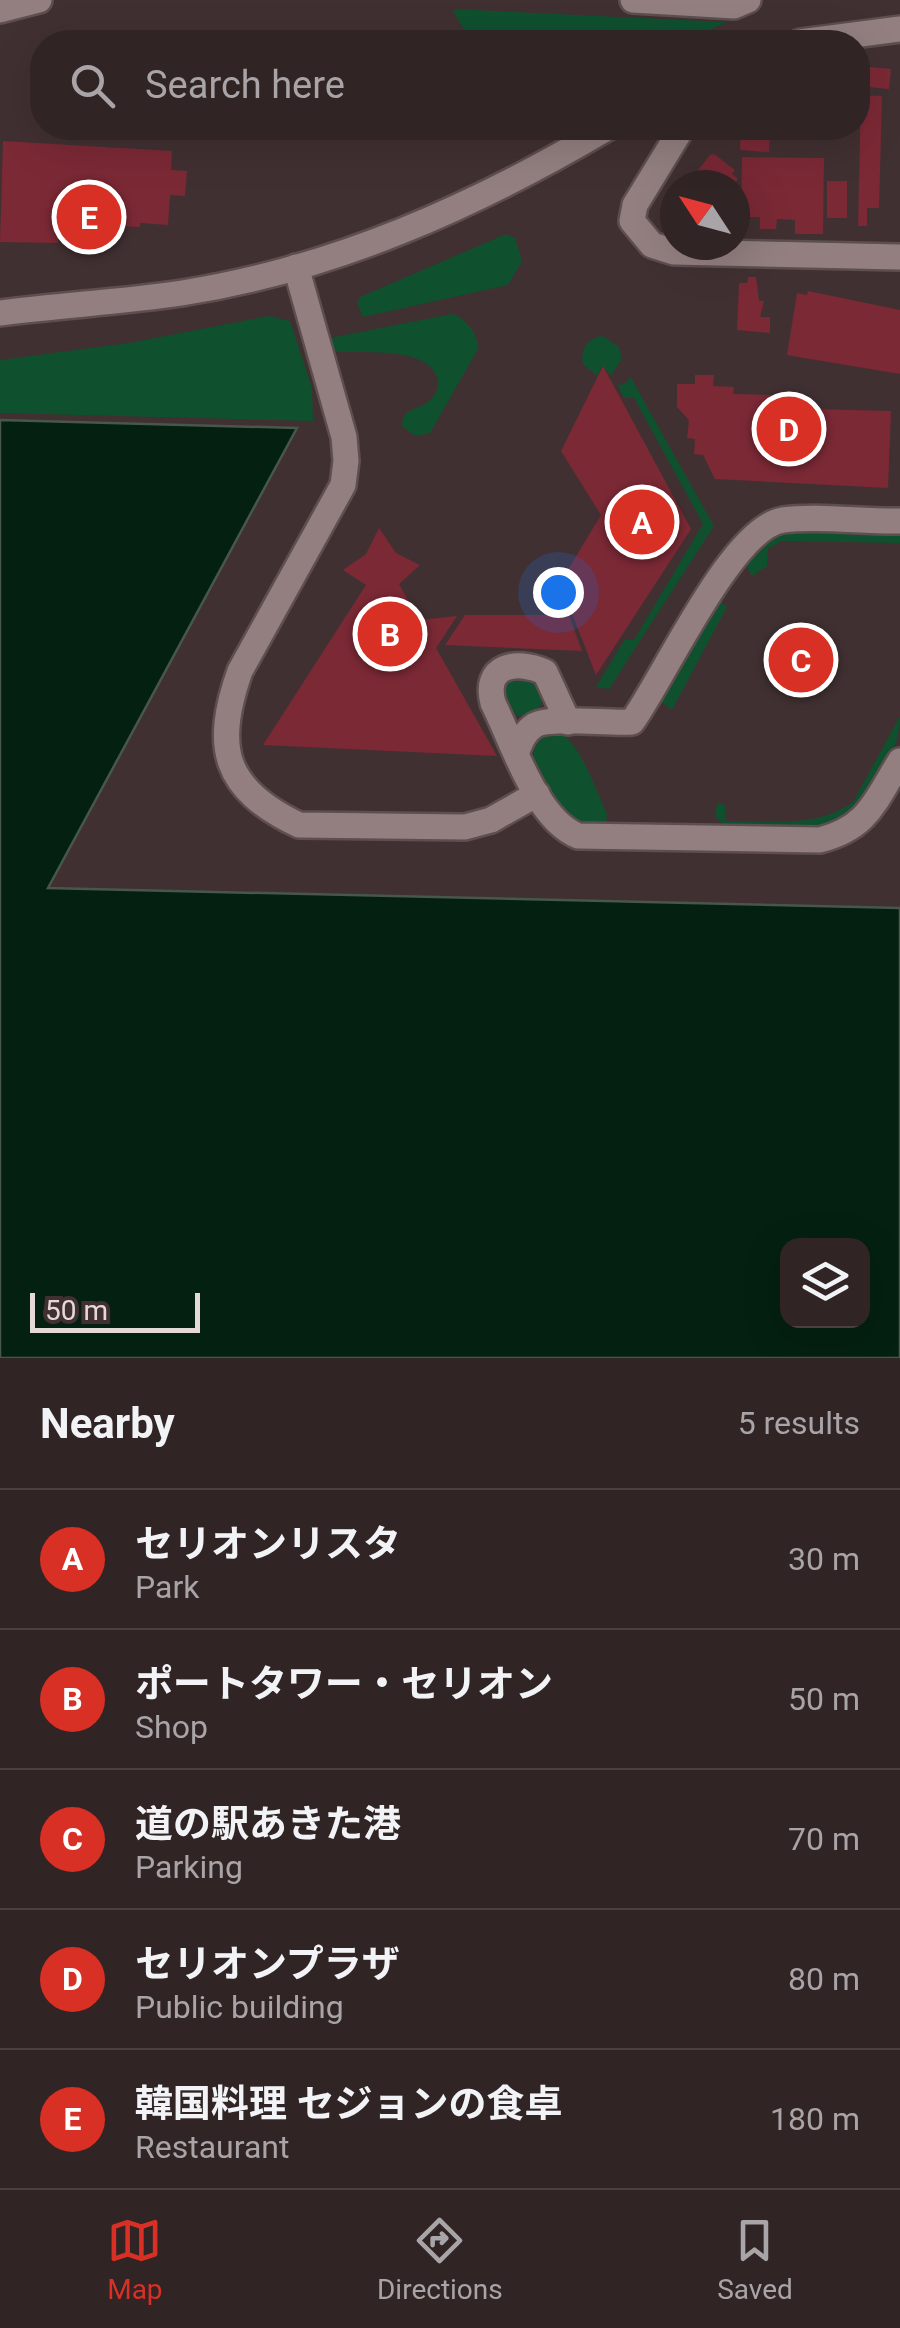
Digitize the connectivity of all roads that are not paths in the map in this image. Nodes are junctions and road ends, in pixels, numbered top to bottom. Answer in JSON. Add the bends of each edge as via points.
{"nodes":[{"id":1,"x":39,"y":0,"type":"edge"},
{"id":2,"x":633,"y":0,"type":"edge"},
{"id":3,"x":748,"y":0,"type":"edge"},
{"id":4,"x":0,"y":10,"type":"edge"},
{"id":5,"x":900,"y":29,"type":"edge"},
{"id":6,"x":870,"y":33,"type":"edge"},
{"id":7,"x":585,"y":140,"type":"edge"},
{"id":8,"x":674,"y":140,"type":"edge"},
{"id":9,"x":900,"y":256,"type":"edge"},
{"id":10,"x":296,"y":267,"type":"junction"},
{"id":11,"x":0,"y":313,"type":"edge"},
{"id":12,"x":900,"y":521,"type":"edge"},
{"id":13,"x":568,"y":722,"type":"junction"},
{"id":14,"x":517,"y":751,"type":"junction"},
{"id":15,"x":900,"y":760,"type":"edge"},
{"id":16,"x":537,"y":794,"type":"junction"}],
"edges":[{"from":1,"to":4,"type":"street"},
{"from":2,"to":3,"type":"street","via":[[734,6]]},
{"from":5,"to":6,"type":"street"},
{"from":7,"to":10,"type":"street","via":[[488,194],[373,244]]},
{"from":8,"to":9,"type":"street","via":[[634,204],[632,221],[652,245],[674,252]]},
{"from":10,"to":11,"type":"street","via":[[182,293]]},
{"from":10,"to":16,"type":"street","via":[[346,461],[342,484],[229,702],[224,724],[238,777],[253,797],[299,825],[464,827]]},
{"from":12,"to":13,"type":"street","via":[[781,520],[763,528],[736,554],[632,722]]},
{"from":13,"to":14,"type":"street","via":[[532,726]]},
{"from":13,"to":14,"type":"street","via":[[545,672],[510,665],[490,687]]},
{"from":14,"to":16,"type":"street"},
{"from":15,"to":16,"type":"street","via":[[861,822],[820,840],[578,836],[550,816]]}]}
